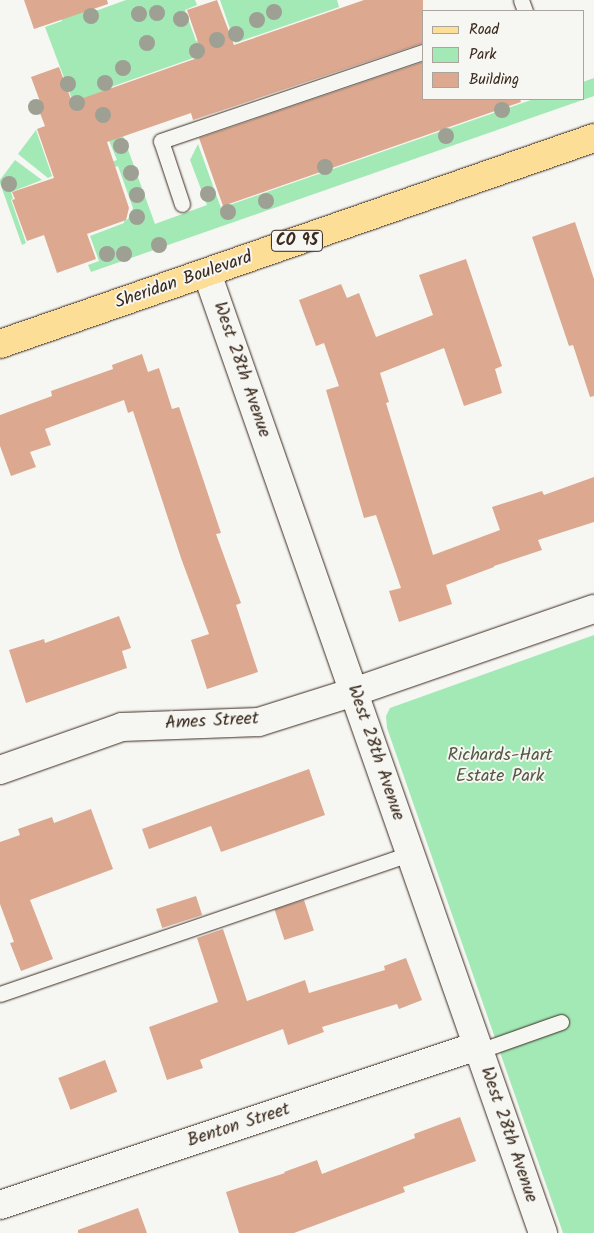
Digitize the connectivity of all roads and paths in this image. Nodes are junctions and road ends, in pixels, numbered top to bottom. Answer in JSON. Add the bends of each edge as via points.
{"nodes":[{"id":1,"x":422,"y":52,"type":"edge"},
{"id":2,"x":594,"y":138,"type":"edge"},
{"id":3,"x":182,"y":204,"type":"dead end"},
{"id":4,"x":207,"y":272,"type":"junction"},
{"id":5,"x":0,"y":344,"type":"edge"},
{"id":6,"x":594,"y":609,"type":"edge"},
{"id":7,"x":354,"y":692,"type":"junction"},
{"id":8,"x":0,"y":770,"type":"edge"},
{"id":9,"x":410,"y":854,"type":"junction"},
{"id":10,"x":0,"y":994,"type":"edge"},
{"id":11,"x":561,"y":1022,"type":"dead end"},
{"id":12,"x":478,"y":1048,"type":"junction"},
{"id":13,"x":0,"y":1206,"type":"edge"},
{"id":14,"x":542,"y":1233,"type":"edge"}],
"edges":[{"from":1,"to":3,"type":"lane","via":[[161,141]]},
{"from":2,"to":4,"type":"main road","name":"Sheridan Boulevard","number":"CO 95"},
{"from":4,"to":5,"type":"main road","name":"Sheridan Boulevard","number":"CO 95"},
{"from":4,"to":7,"type":"street","name":"West 28th Avenue"},
{"from":6,"to":7,"type":"street","name":"Ames Street"},
{"from":7,"to":8,"type":"street","name":"Ames Street","via":[[259,722],[122,727]]},
{"from":7,"to":9,"type":"street","name":"West 28th Avenue"},
{"from":9,"to":10,"type":"lane"},
{"from":9,"to":12,"type":"street","name":"West 28th Avenue"},
{"from":11,"to":12,"type":"lane"},
{"from":12,"to":13,"type":"street","name":"Benton Street"},
{"from":12,"to":14,"type":"street","name":"West 28th Avenue"}]}
